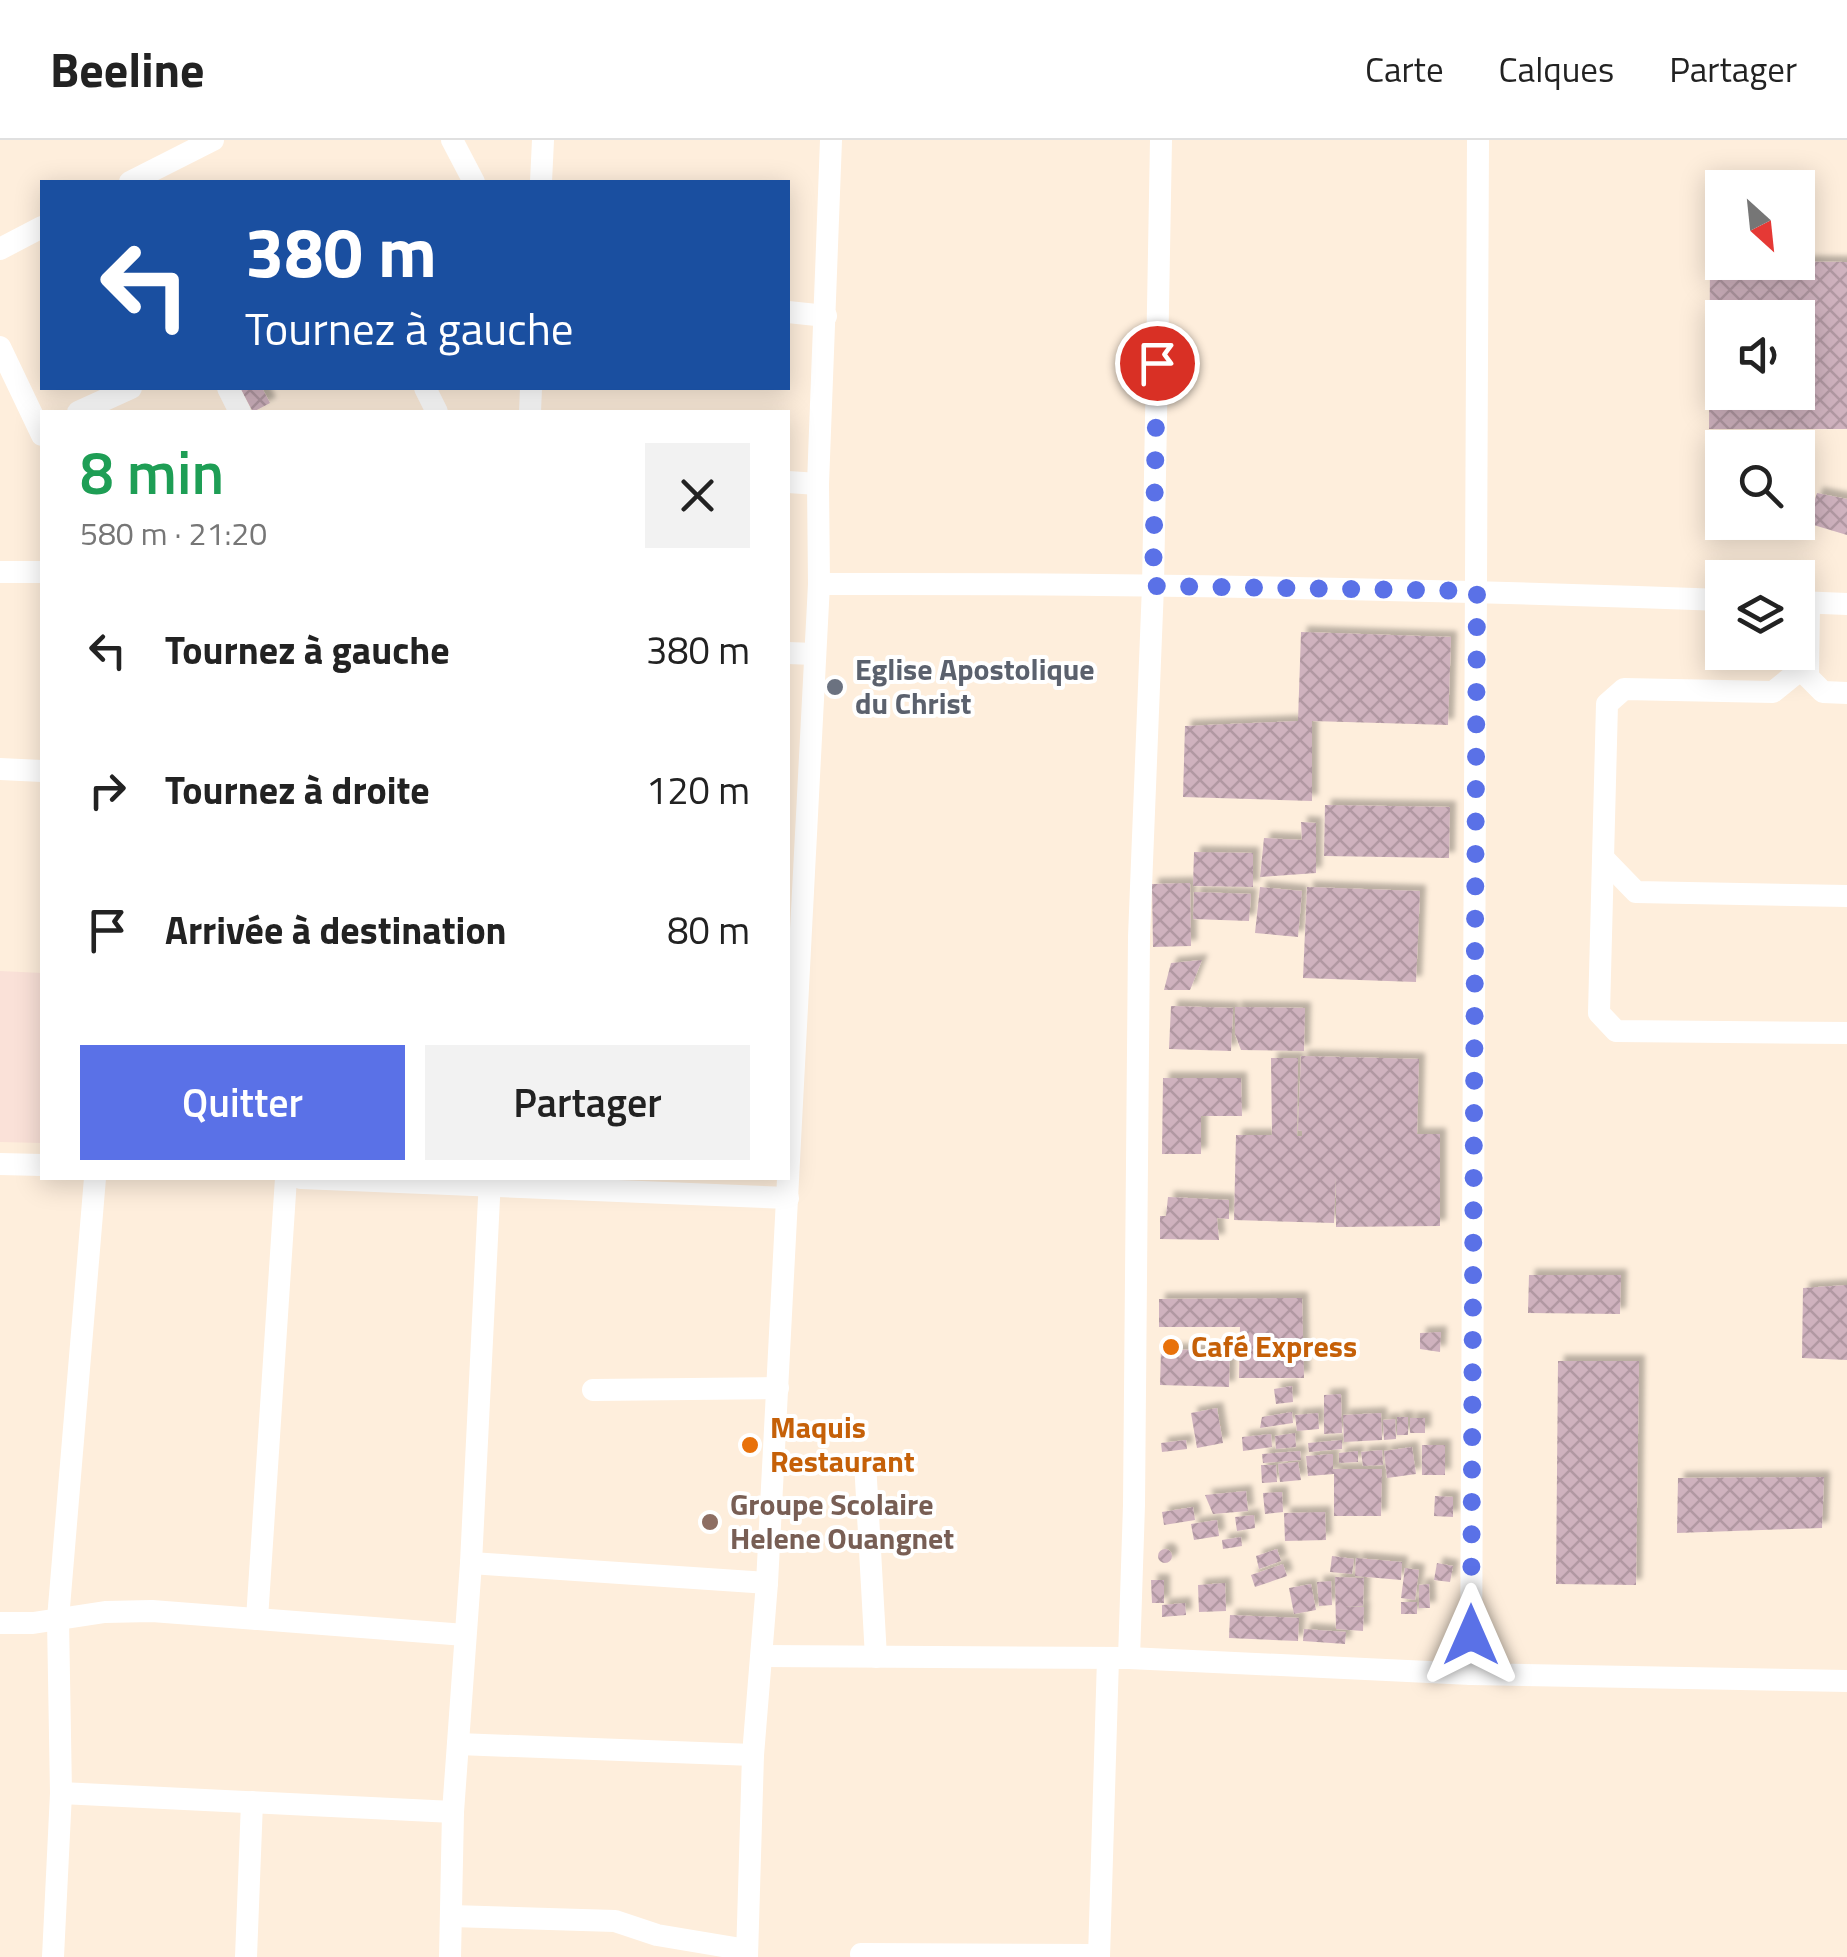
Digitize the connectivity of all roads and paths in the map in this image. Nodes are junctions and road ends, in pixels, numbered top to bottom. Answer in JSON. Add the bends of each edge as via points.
{"nodes":[{"id":1,"x":213,"y":140,"type":"edge"},
{"id":2,"x":452,"y":140,"type":"edge"},
{"id":3,"x":543,"y":140,"type":"edge"},
{"id":4,"x":831,"y":140,"type":"edge"},
{"id":5,"x":1162,"y":140,"type":"edge"},
{"id":6,"x":1478,"y":140,"type":"edge"},
{"id":7,"x":134,"y":180,"type":"edge"},
{"id":8,"x":473,"y":180,"type":"edge"},
{"id":9,"x":541,"y":180,"type":"edge"},
{"id":10,"x":40,"y":228,"type":"edge"},
{"id":11,"x":0,"y":249,"type":"edge"},
{"id":12,"x":790,"y":312,"type":"edge"},
{"id":13,"x":826,"y":316,"type":"junction"},
{"id":14,"x":0,"y":347,"type":"edge"},
{"id":15,"x":127,"y":390,"type":"edge"},
{"id":16,"x":82,"y":410,"type":"edge"},
{"id":17,"x":40,"y":427,"type":"edge"},
{"id":18,"x":790,"y":482,"type":"edge"},
{"id":19,"x":818,"y":484,"type":"junction"},
{"id":20,"x":0,"y":572,"type":"edge"},
{"id":21,"x":40,"y":572,"type":"edge"},
{"id":22,"x":818,"y":584,"type":"junction"},
{"id":23,"x":1153,"y":586,"type":"junction"},
{"id":24,"x":1477,"y":591,"type":"junction"},
{"id":25,"x":1705,"y":599,"type":"edge"},
{"id":26,"x":1815,"y":603,"type":"edge"},
{"id":27,"x":1847,"y":604,"type":"edge"},
{"id":28,"x":790,"y":653,"type":"edge"},
{"id":29,"x":814,"y":654,"type":"junction"},
{"id":30,"x":1794,"y":670,"type":"edge"},
{"id":31,"x":1808,"y":670,"type":"edge"},
{"id":32,"x":1847,"y":693,"type":"edge"},
{"id":33,"x":0,"y":769,"type":"edge"},
{"id":34,"x":40,"y":771,"type":"edge"},
{"id":35,"x":796,"y":847,"type":"edge"},
{"id":36,"x":1603,"y":858,"type":"junction"},
{"id":37,"x":1847,"y":896,"type":"edge"},
{"id":38,"x":1847,"y":1033,"type":"edge"},
{"id":39,"x":790,"y":1110,"type":"edge"},
{"id":40,"x":0,"y":1164,"type":"edge"},
{"id":41,"x":40,"y":1166,"type":"edge"},
{"id":42,"x":95,"y":1180,"type":"edge"},
{"id":43,"x":286,"y":1180,"type":"edge"},
{"id":44,"x":395,"y":1180,"type":"edge"},
{"id":45,"x":788,"y":1180,"type":"edge"},
{"id":46,"x":490,"y":1182,"type":"edge"},
{"id":47,"x":788,"y":1198,"type":"junction"},
{"id":48,"x":778,"y":1388,"type":"junction"},
{"id":49,"x":594,"y":1390,"type":"dead end"},
{"id":50,"x":866,"y":1462,"type":"dead end"},
{"id":51,"x":471,"y":1563,"type":"junction"},
{"id":52,"x":767,"y":1583,"type":"junction"},
{"id":53,"x":58,"y":1619,"type":"junction"},
{"id":54,"x":257,"y":1619,"type":"junction"},
{"id":55,"x":0,"y":1623,"type":"edge"},
{"id":56,"x":465,"y":1636,"type":"junction"},
{"id":57,"x":763,"y":1656,"type":"junction"},
{"id":58,"x":876,"y":1657,"type":"junction"},
{"id":59,"x":1118,"y":1658,"type":"junction"},
{"id":60,"x":1471,"y":1674,"type":"junction"},
{"id":61,"x":1847,"y":1681,"type":"edge"},
{"id":62,"x":458,"y":1744,"type":"junction"},
{"id":63,"x":753,"y":1755,"type":"junction"},
{"id":64,"x":61,"y":1793,"type":"junction"},
{"id":65,"x":252,"y":1802,"type":"junction"},
{"id":66,"x":453,"y":1812,"type":"junction"},
{"id":67,"x":451,"y":1916,"type":"junction"},
{"id":68,"x":747,"y":1953,"type":"edge"},
{"id":69,"x":861,"y":1954,"type":"dead end"},
{"id":70,"x":1099,"y":1956,"type":"edge"},
{"id":71,"x":53,"y":1957,"type":"edge"},
{"id":72,"x":246,"y":1957,"type":"edge"},
{"id":73,"x":450,"y":1957,"type":"edge"}],
"edges":[{"from":1,"to":7,"type":"street"},
{"from":2,"to":8,"type":"street"},
{"from":3,"to":9,"type":"street"},
{"from":4,"to":13,"type":"street"},
{"from":5,"to":23,"type":"street"},
{"from":6,"to":24,"type":"street"},
{"from":10,"to":11,"type":"street"},
{"from":12,"to":13,"type":"street"},
{"from":13,"to":19,"type":"street"},
{"from":14,"to":17,"type":"street"},
{"from":15,"to":16,"type":"street"},
{"from":18,"to":19,"type":"street"},
{"from":19,"to":22,"type":"street"},
{"from":20,"to":21,"type":"street"},
{"from":22,"to":23,"type":"street"},
{"from":22,"to":29,"type":"street"},
{"from":23,"to":24,"type":"street"},
{"from":23,"to":59,"type":"street","via":[[1139,937],[1134,1505]]},
{"from":24,"to":25,"type":"street"},
{"from":24,"to":60,"type":"street"},
{"from":26,"to":27,"type":"street"},
{"from":28,"to":29,"type":"street"},
{"from":29,"to":35,"type":"street"},
{"from":30,"to":36,"type":"street","via":[[1773,692],[1624,689],[1607,704]]},
{"from":31,"to":32,"type":"street","via":[[1824,692]]},
{"from":33,"to":34,"type":"street"},
{"from":35,"to":39,"type":"street"},
{"from":36,"to":37,"type":"street","via":[[1636,892]]},
{"from":36,"to":38,"type":"street","via":[[1599,1013],[1616,1032]]},
{"from":40,"to":41,"type":"street"},
{"from":42,"to":53,"type":"street"},
{"from":43,"to":54,"type":"street"},
{"from":44,"to":46,"type":"street"},
{"from":45,"to":47,"type":"street"},
{"from":46,"to":47,"type":"street"},
{"from":46,"to":51,"type":"street"},
{"from":47,"to":48,"type":"street"},
{"from":48,"to":49,"type":"street"},
{"from":48,"to":52,"type":"street"},
{"from":50,"to":58,"type":"street"},
{"from":51,"to":52,"type":"street"},
{"from":51,"to":56,"type":"street"},
{"from":52,"to":57,"type":"street"},
{"from":53,"to":54,"type":"street","via":[[152,1611]]},
{"from":53,"to":55,"type":"street"},
{"from":53,"to":64,"type":"street"},
{"from":54,"to":56,"type":"street"},
{"from":56,"to":62,"type":"street"},
{"from":57,"to":58,"type":"street"},
{"from":57,"to":63,"type":"street"},
{"from":58,"to":59,"type":"street"},
{"from":59,"to":60,"type":"street"},
{"from":59,"to":70,"type":"street"},
{"from":60,"to":61,"type":"street"},
{"from":62,"to":63,"type":"street"},
{"from":62,"to":66,"type":"street"},
{"from":63,"to":68,"type":"street"},
{"from":64,"to":65,"type":"street"},
{"from":64,"to":71,"type":"street"},
{"from":65,"to":66,"type":"street"},
{"from":65,"to":72,"type":"street"},
{"from":66,"to":67,"type":"street"},
{"from":67,"to":68,"type":"street","via":[[616,1921]]},
{"from":67,"to":73,"type":"street"},
{"from":69,"to":70,"type":"street"}]}
